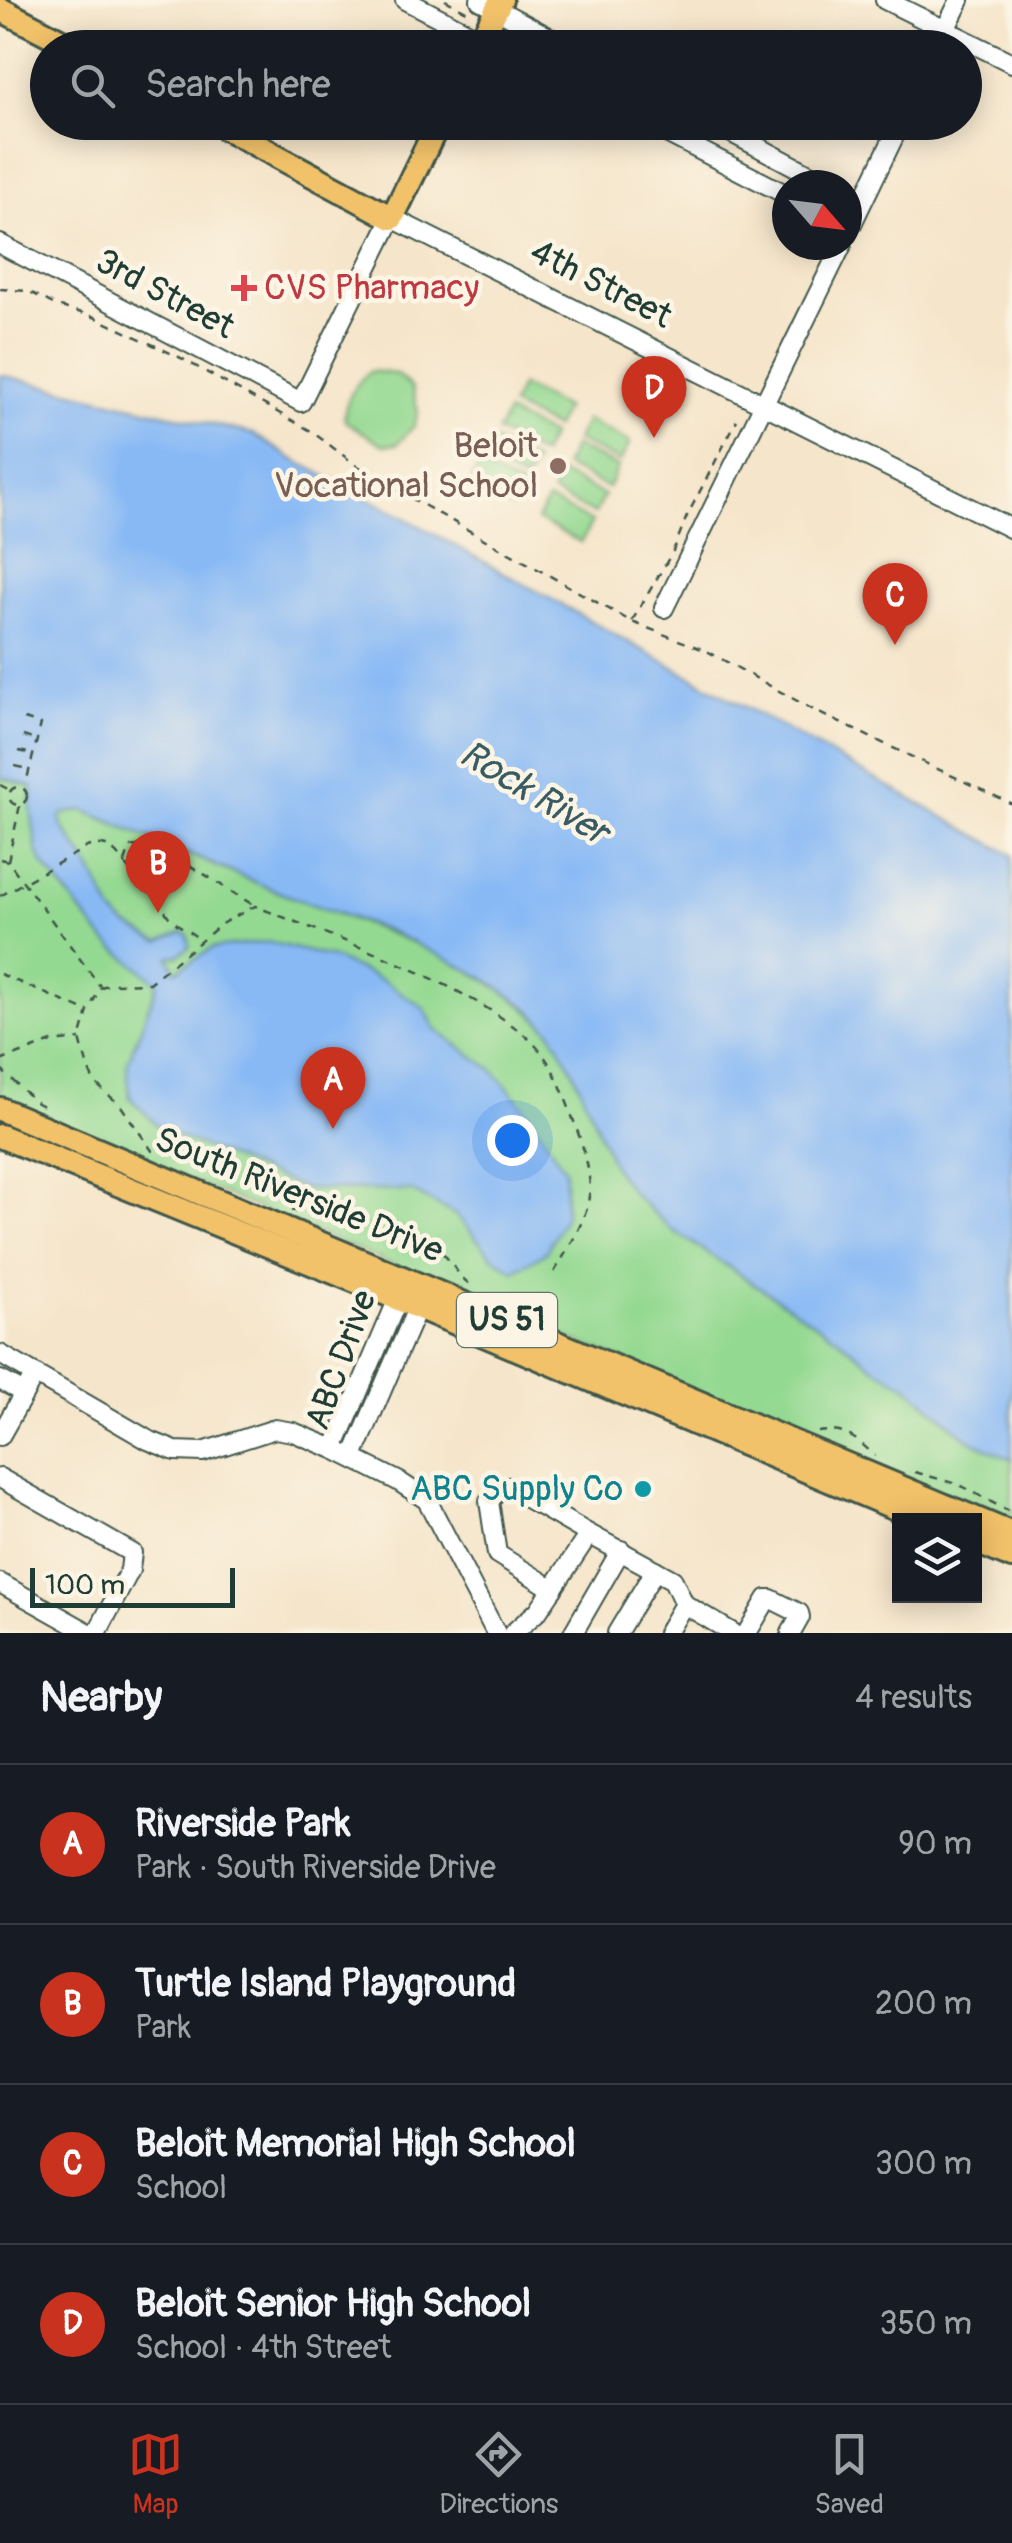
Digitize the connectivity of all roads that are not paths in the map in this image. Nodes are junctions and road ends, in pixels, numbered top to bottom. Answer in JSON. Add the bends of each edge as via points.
{"nodes":[{"id":1,"x":404,"y":0,"type":"edge"},
{"id":2,"x":885,"y":0,"type":"edge"},
{"id":3,"x":960,"y":0,"type":"edge"},
{"id":4,"x":492,"y":3,"type":"edge"},
{"id":5,"x":1,"y":5,"type":"edge"},
{"id":6,"x":44,"y":30,"type":"edge"},
{"id":7,"x":458,"y":30,"type":"edge"},
{"id":8,"x":488,"y":30,"type":"edge"},
{"id":9,"x":538,"y":30,"type":"edge"},
{"id":10,"x":945,"y":30,"type":"joint"},
{"id":11,"x":982,"y":48,"type":"edge"},
{"id":12,"x":1012,"y":63,"type":"edge"},
{"id":13,"x":247,"y":140,"type":"edge"},
{"id":14,"x":431,"y":140,"type":"edge"},
{"id":15,"x":680,"y":140,"type":"edge"},
{"id":16,"x":746,"y":140,"type":"edge"},
{"id":17,"x":890,"y":140,"type":"edge"},
{"id":18,"x":802,"y":170,"type":"edge"},
{"id":19,"x":862,"y":186,"type":"edge"},
{"id":20,"x":772,"y":187,"type":"edge"},
{"id":21,"x":392,"y":218,"type":"junction"},
{"id":22,"x":0,"y":244,"type":"edge"},
{"id":23,"x":832,"y":260,"type":"edge"},
{"id":24,"x":756,"y":402,"type":"junction"},
{"id":25,"x":1012,"y":529,"type":"edge"},
{"id":26,"x":664,"y":608,"type":"dead end"},
{"id":27,"x":0,"y":1110,"type":"edge"},
{"id":28,"x":0,"y":1136,"type":"edge"},
{"id":29,"x":413,"y":1292,"type":"junction"},
{"id":30,"x":0,"y":1354,"type":"edge"},
{"id":31,"x":35,"y":1374,"type":"junction"},
{"id":32,"x":0,"y":1380,"type":"edge"},
{"id":33,"x":24,"y":1393,"type":"junction"},
{"id":34,"x":0,"y":1436,"type":"edge"},
{"id":35,"x":334,"y":1449,"type":"junction"},
{"id":36,"x":354,"y":1458,"type":"junction"},
{"id":37,"x":0,"y":1478,"type":"edge"},
{"id":38,"x":908,"y":1513,"type":"edge"},
{"id":39,"x":589,"y":1534,"type":"junction"},
{"id":40,"x":1012,"y":1534,"type":"edge"},
{"id":41,"x":982,"y":1544,"type":"edge"},
{"id":42,"x":621,"y":1550,"type":"junction"},
{"id":43,"x":1012,"y":1557,"type":"edge"},
{"id":44,"x":654,"y":1570,"type":"junction"},
{"id":45,"x":0,"y":1583,"type":"edge"},
{"id":46,"x":553,"y":1589,"type":"junction"},
{"id":47,"x":684,"y":1604,"type":"junction"},
{"id":48,"x":93,"y":1633,"type":"edge"},
{"id":49,"x":496,"y":1633,"type":"edge"},
{"id":50,"x":512,"y":1633,"type":"edge"},
{"id":51,"x":574,"y":1633,"type":"edge"},
{"id":52,"x":617,"y":1633,"type":"edge"},
{"id":53,"x":667,"y":1633,"type":"edge"},
{"id":54,"x":734,"y":1633,"type":"edge"},
{"id":55,"x":746,"y":1633,"type":"edge"},
{"id":56,"x":791,"y":1633,"type":"edge"}],
"edges":[{"from":1,"to":7,"type":"street"},
{"from":2,"to":10,"type":"street"},
{"from":3,"to":10,"type":"street"},
{"from":4,"to":8,"type":"main road"},
{"from":4,"to":9,"type":"street"},
{"from":5,"to":6,"type":"main road"},
{"from":11,"to":12,"type":"street"},
{"from":13,"to":21,"type":"main road","name":"4th Street"},
{"from":14,"to":21,"type":"main road"},
{"from":15,"to":20,"type":"street"},
{"from":16,"to":18,"type":"street"},
{"from":17,"to":19,"type":"street"},
{"from":21,"to":22,"type":"street","name":"3rd Street","via":[[300,402]]},
{"from":21,"to":24,"type":"street","name":"4th Street"},
{"from":23,"to":24,"type":"street"},
{"from":24,"to":25,"type":"street","name":"4th Street"},
{"from":24,"to":26,"type":"street"},
{"from":27,"to":29,"type":"main road","name":"South Riverside Drive","number":"US 51"},
{"from":28,"to":29,"type":"main road","name":"South Riverside Drive","number":"US 51"},
{"from":29,"to":35,"type":"street","name":"ABC Drive"},
{"from":29,"to":36,"type":"street","name":"ABC Drive"},
{"from":29,"to":38,"type":"main road","name":"South Riverside Drive","number":"US 51"},
{"from":29,"to":40,"type":"main road","name":"South Riverside Drive","number":"US 51"},
{"from":30,"to":31,"type":"street"},
{"from":31,"to":33,"type":"street"},
{"from":31,"to":35,"type":"street","via":[[174,1451],[203,1452],[275,1429]]},
{"from":32,"to":33,"type":"street"},
{"from":33,"to":34,"type":"street"},
{"from":35,"to":36,"type":"street","name":"ABC Drive"},
{"from":36,"to":49,"type":"street","name":"ABC Drive","via":[[427,1500]]},
{"from":37,"to":48,"type":"street","via":[[132,1554],[130,1570]]},
{"from":39,"to":42,"type":"street"},
{"from":39,"to":46,"type":"street"},
{"from":39,"to":46,"type":"street","via":[[508,1487],[492,1495],[497,1554]]},
{"from":41,"to":43,"type":"main road"},
{"from":42,"to":44,"type":"street"},
{"from":42,"to":51,"type":"street"},
{"from":44,"to":47,"type":"street","via":[[673,1580]]},
{"from":44,"to":52,"type":"street"},
{"from":45,"to":48,"type":"street"},
{"from":46,"to":50,"type":"street"},
{"from":47,"to":53,"type":"street"},
{"from":47,"to":54,"type":"street"},
{"from":55,"to":56,"type":"street","via":[[770,1599],[798,1613]]}]}
